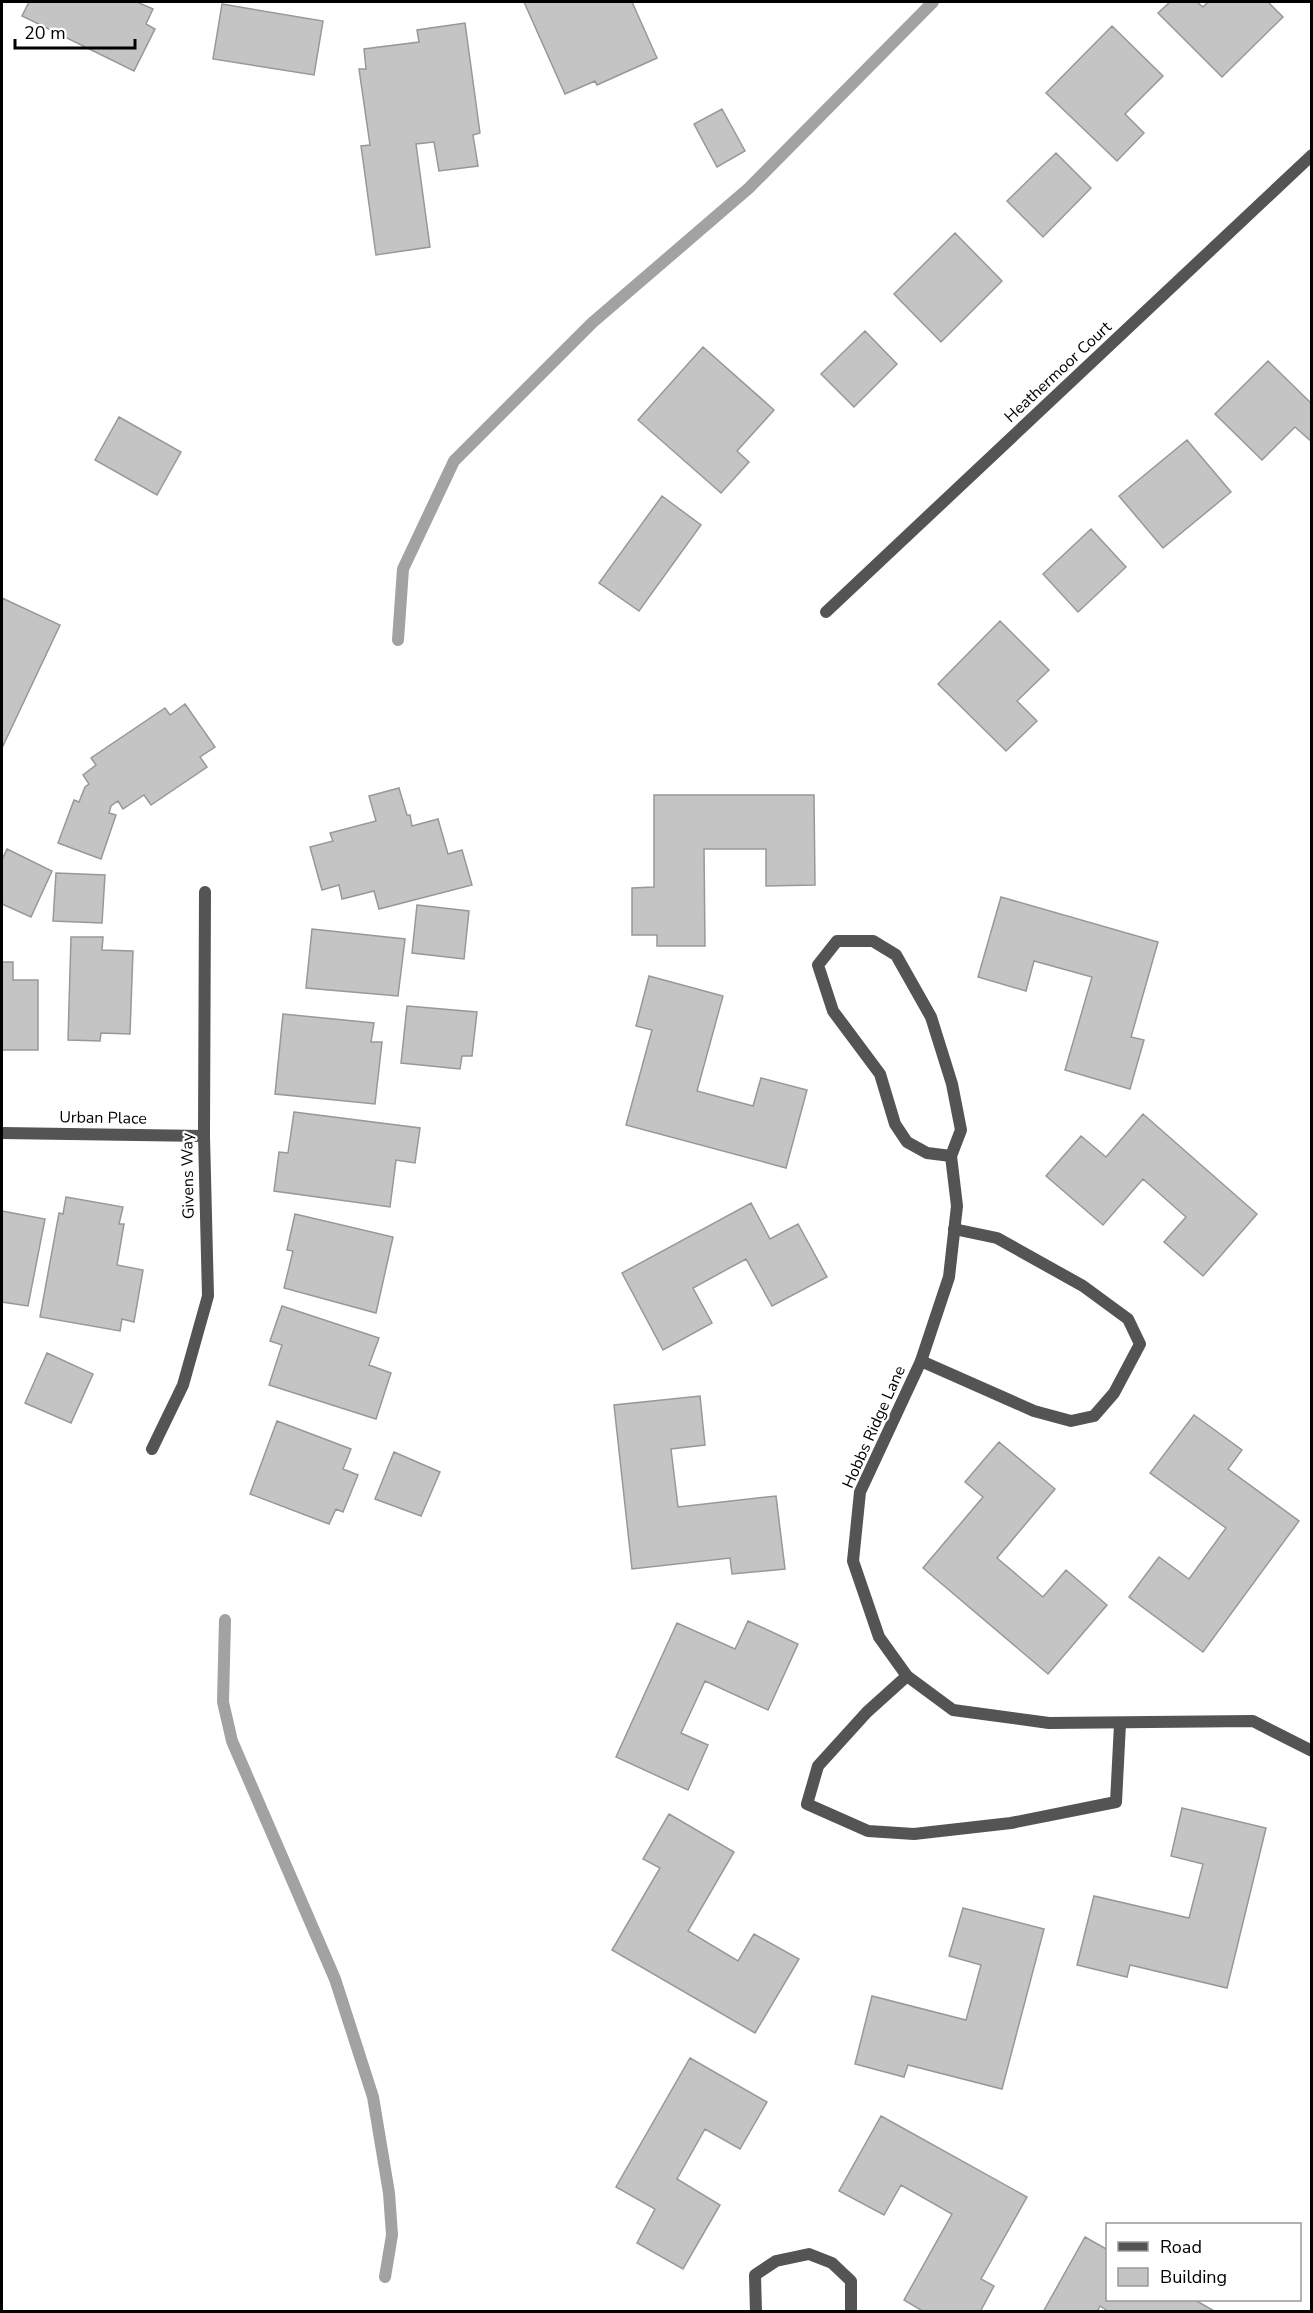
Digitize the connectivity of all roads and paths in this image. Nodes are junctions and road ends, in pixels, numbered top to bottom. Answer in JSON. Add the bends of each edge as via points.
{"nodes":[{"id":1,"x":1311,"y":154,"type":"edge"},
{"id":2,"x":826,"y":612,"type":"dead end"},
{"id":3,"x":205,"y":892,"type":"dead end"},
{"id":4,"x":2,"y":1133,"type":"edge"},
{"id":5,"x":204,"y":1136,"type":"junction"},
{"id":6,"x":951,"y":1156,"type":"junction"},
{"id":7,"x":954,"y":1229,"type":"junction"},
{"id":8,"x":921,"y":1361,"type":"junction"},
{"id":9,"x":152,"y":1449,"type":"dead end"},
{"id":10,"x":907,"y":1676,"type":"junction"},
{"id":11,"x":1120,"y":1724,"type":"junction"},
{"id":12,"x":1311,"y":1750,"type":"edge"},
{"id":13,"x":756,"y":2312,"type":"edge"},
{"id":14,"x":851,"y":2312,"type":"edge"}],
"edges":[{"from":1,"to":2,"type":"street","name":"Heathermoor Court"},
{"from":3,"to":5,"type":"street","name":"Givens Way"},
{"from":4,"to":5,"type":"street","name":"Urban Place"},
{"from":5,"to":9,"type":"street","name":"Givens Way","via":[[208,1296],[183,1385]]},
{"from":6,"to":6,"type":"street","via":[[962,1130],[931,1017],[896,956],[873,941],[837,941],[819,966],[833,1011],[880,1074],[895,1124],[907,1142],[927,1153]]},
{"from":6,"to":7,"type":"street","name":"Hobbs Ridge Lane","via":[[957,1206]]},
{"from":7,"to":8,"type":"street","name":"Hobbs Ridge Lane","via":[[949,1277]]},
{"from":7,"to":8,"type":"street","via":[[997,1238],[1083,1286],[1128,1319],[1140,1344],[1114,1393],[1094,1416],[1071,1421],[1034,1411]]},
{"from":8,"to":10,"type":"street","name":"Hobbs Ridge Lane","via":[[860,1492],[853,1562],[879,1637]]},
{"from":10,"to":11,"type":"street","name":"Hobbs Ridge Lane","via":[[953,1710],[1049,1723]]},
{"from":10,"to":11,"type":"street","via":[[867,1712],[818,1766],[807,1804],[868,1831],[914,1834],[1011,1823],[1116,1802]]},
{"from":11,"to":12,"type":"street","name":"Hobbs Ridge Lane","via":[[1253,1721]]},
{"from":13,"to":14,"type":"street","via":[[755,2275],[776,2261],[809,2254],[832,2263],[851,2281]]}]}
